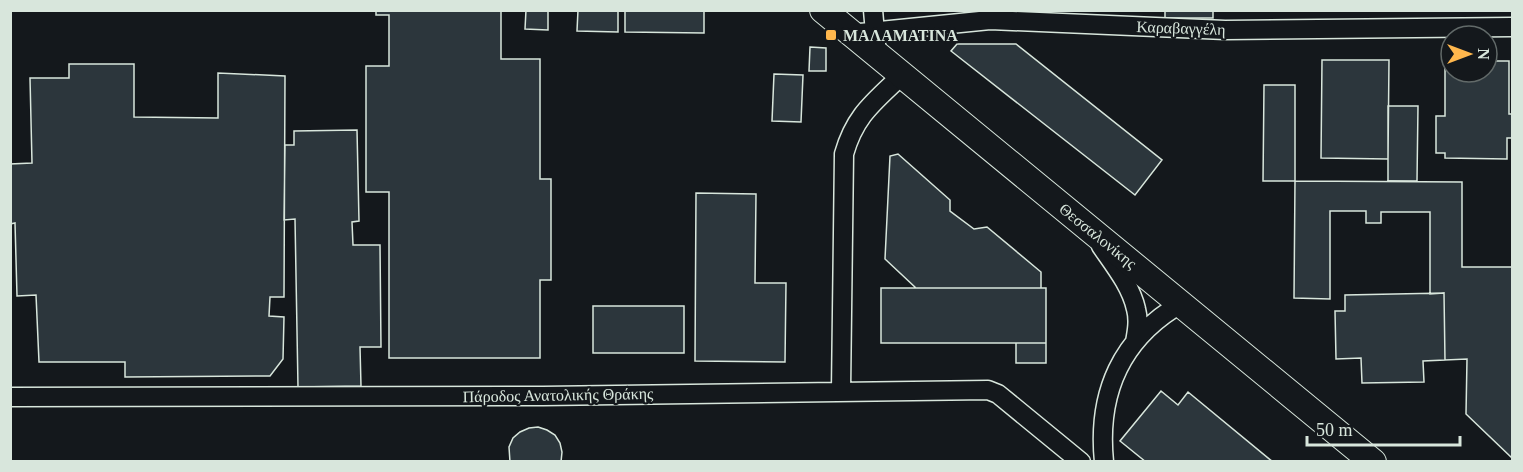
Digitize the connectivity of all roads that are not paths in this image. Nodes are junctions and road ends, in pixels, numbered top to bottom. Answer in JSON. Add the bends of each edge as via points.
{"nodes":[{"id":1,"x":823,"y":10,"type":"edge"},
{"id":2,"x":873,"y":10,"type":"edge"},
{"id":3,"x":1512,"y":27,"type":"edge"},
{"id":4,"x":876,"y":43,"type":"junction"},
{"id":5,"x":902,"y":75,"type":"junction"},
{"id":6,"x":1093,"y":234,"type":"junction"},
{"id":7,"x":1182,"y":303,"type":"junction"},
{"id":8,"x":1135,"y":342,"type":"junction"},
{"id":9,"x":841,"y":392,"type":"junction"},
{"id":10,"x":10,"y":397,"type":"edge"},
{"id":11,"x":1081,"y":462,"type":"edge"},
{"id":12,"x":1104,"y":462,"type":"edge"},
{"id":13,"x":1373,"y":462,"type":"edge"}],
"edges":[{"from":1,"to":4,"type":"main road","name":"Θεσσαλονίκης","via":[[850,34]]},
{"from":2,"to":4,"type":"street"},
{"from":3,"to":4,"type":"street","name":"Καραβαγγέλη","via":[[1225,30],[990,20]]},
{"from":4,"to":5,"type":"main road","name":"Θεσσαλονίκης"},
{"from":5,"to":6,"type":"main road","name":"Θεσσαλονίκης"},
{"from":5,"to":9,"type":"street","via":[[861,115],[844,154]]},
{"from":6,"to":7,"type":"main road","name":"Θεσσαλονίκης"},
{"from":6,"to":8,"type":"street","via":[[1136,308]]},
{"from":7,"to":8,"type":"street","via":[[1151,324]]},
{"from":7,"to":13,"type":"main road","name":"Θεσσαλονίκης"},
{"from":8,"to":12,"type":"street","via":[[1109,387],[1104,414]]},
{"from":9,"to":10,"type":"street","name":"Πάροδος Ανατολικής Θράκης"},
{"from":9,"to":11,"type":"street","name":"Πάροδος Ανατολικής Θράκης","via":[[991,391]]}]}
